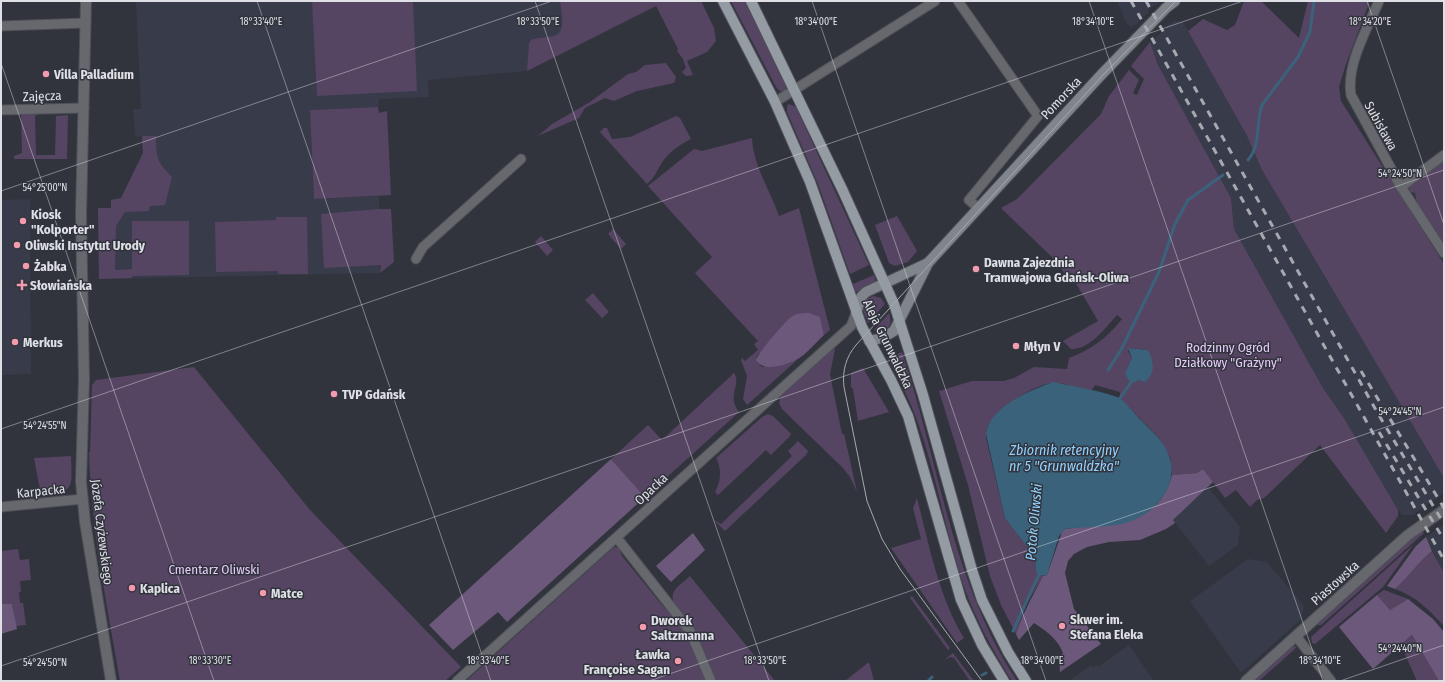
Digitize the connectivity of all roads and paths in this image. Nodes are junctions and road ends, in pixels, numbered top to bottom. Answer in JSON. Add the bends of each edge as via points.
{"nodes":[{"id":1,"x":86,"y":1,"type":"edge"},
{"id":2,"x":724,"y":1,"type":"edge"},
{"id":3,"x":751,"y":1,"type":"edge"},
{"id":4,"x":935,"y":1,"type":"edge"},
{"id":5,"x":958,"y":1,"type":"edge"},
{"id":6,"x":1175,"y":1,"type":"edge"},
{"id":7,"x":1379,"y":1,"type":"edge"},
{"id":8,"x":1168,"y":4,"type":"edge"},
{"id":9,"x":86,"y":23,"type":"junction"},
{"id":10,"x":1,"y":26,"type":"edge"},
{"id":11,"x":796,"y":90,"type":"junction"},
{"id":12,"x":775,"y":102,"type":"junction"},
{"id":13,"x":84,"y":108,"type":"junction"},
{"id":14,"x":1,"y":110,"type":"edge"},
{"id":15,"x":1444,"y":155,"type":"edge"},
{"id":16,"x":521,"y":159,"type":"dead end"},
{"id":17,"x":1401,"y":187,"type":"junction"},
{"id":18,"x":978,"y":208,"type":"junction"},
{"id":19,"x":1444,"y":253,"type":"edge"},
{"id":20,"x":416,"y":259,"type":"dead end"},
{"id":21,"x":928,"y":263,"type":"junction"},
{"id":22,"x":885,"y":283,"type":"junction"},
{"id":23,"x":856,"y":313,"type":"junction"},
{"id":24,"x":900,"y":321,"type":"junction"},
{"id":25,"x":869,"y":340,"type":"junction"},
{"id":26,"x":83,"y":500,"type":"junction"},
{"id":27,"x":1,"y":508,"type":"edge"},
{"id":28,"x":1444,"y":510,"type":"edge"},
{"id":29,"x":617,"y":538,"type":"junction"},
{"id":30,"x":1296,"y":636,"type":"junction"},
{"id":31,"x":111,"y":681,"type":"edge"},
{"id":32,"x":458,"y":681,"type":"edge"},
{"id":33,"x":711,"y":681,"type":"edge"},
{"id":34,"x":1004,"y":681,"type":"edge"},
{"id":35,"x":1026,"y":681,"type":"edge"},
{"id":36,"x":1246,"y":681,"type":"edge"},
{"id":37,"x":1331,"y":681,"type":"edge"}],
"edges":[{"from":1,"to":9,"type":"street","name":"Józefa Czyżewskiego"},
{"from":2,"to":12,"type":"main road","name":"Aleja Grunwaldzka"},
{"from":3,"to":11,"type":"main road","name":"Aleja Grunwaldzka"},
{"from":4,"to":11,"type":"street"},
{"from":5,"to":18,"type":"street","name":"Pomorska","via":[[1038,116],[969,200]]},
{"from":6,"to":8,"type":"main road","name":"Pomorska"},
{"from":7,"to":17,"type":"street","name":"Subisława","via":[[1352,66],[1349,84],[1355,105]]},
{"from":8,"to":18,"type":"main road","name":"Pomorska"},
{"from":9,"to":10,"type":"street"},
{"from":9,"to":13,"type":"street","name":"Józefa Czyżewskiego"},
{"from":11,"to":12,"type":"street"},
{"from":11,"to":22,"type":"main road","name":"Aleja Grunwaldzka"},
{"from":12,"to":23,"type":"main road","name":"Aleja Grunwaldzka","via":[[810,182]]},
{"from":13,"to":14,"type":"street","name":"Zajęcza"},
{"from":13,"to":26,"type":"street","name":"Józefa Czyżewskiego","via":[[81,214]]},
{"from":15,"to":17,"type":"street"},
{"from":16,"to":20,"type":"street","via":[[423,247]]},
{"from":17,"to":19,"type":"street","name":"Subisława"},
{"from":18,"to":21,"type":"main road","name":"Pomorska"},
{"from":21,"to":22,"type":"main road","name":"Pomorska"},
{"from":21,"to":24,"type":"main road","name":"Pomorska"},
{"from":22,"to":23,"type":"main road","name":"Pomorska","via":[[861,297]]},
{"from":22,"to":24,"type":"main road","name":"Aleja Grunwaldzka"},
{"from":23,"to":25,"type":"main road","name":"Aleja Grunwaldzka"},
{"from":23,"to":29,"type":"street","name":"Opacka","via":[[851,326]]},
{"from":24,"to":25,"type":"main road","name":"Pomorska","via":[[889,336]]},
{"from":24,"to":35,"type":"main road","name":"Aleja Grunwaldzka","via":[[982,600]]},
{"from":25,"to":34,"type":"main road","name":"Aleja Grunwaldzka","via":[[908,416],[961,600],[982,645]]},
{"from":26,"to":27,"type":"street","name":"Karpacka"},
{"from":26,"to":31,"type":"street","name":"Józefa Czyżewskiego"},
{"from":28,"to":30,"type":"street","name":"Piastowska","via":[[1408,535]]},
{"from":29,"to":32,"type":"street","name":"Opacka"},
{"from":29,"to":33,"type":"street","via":[[690,631]]},
{"from":30,"to":36,"type":"street","name":"Piastowska"},
{"from":30,"to":37,"type":"street"}]}
